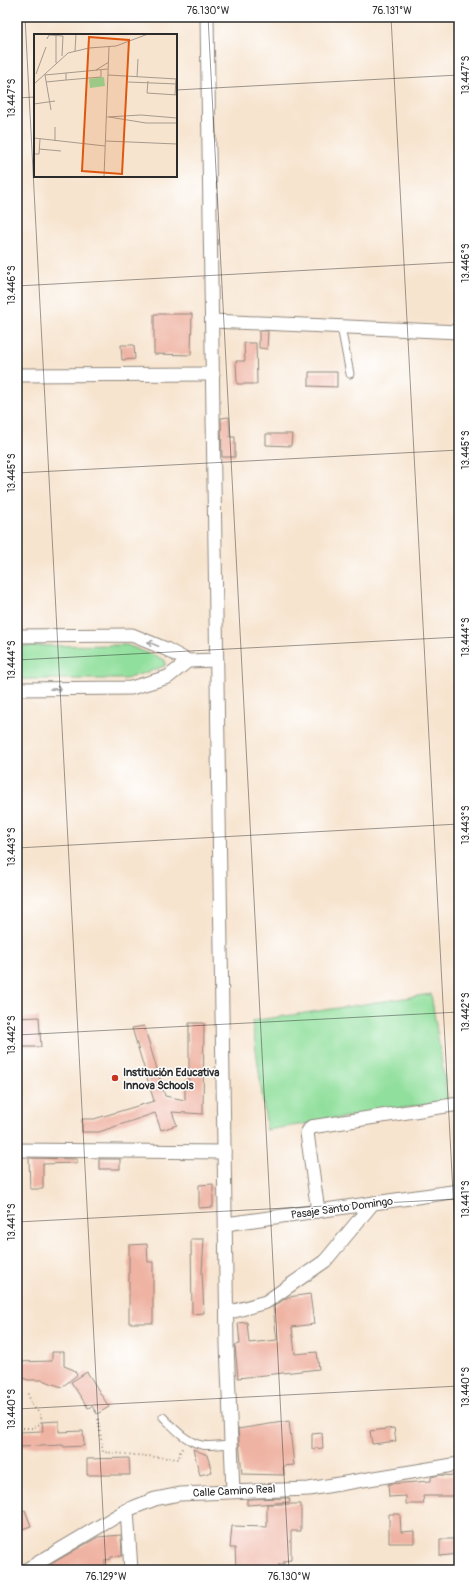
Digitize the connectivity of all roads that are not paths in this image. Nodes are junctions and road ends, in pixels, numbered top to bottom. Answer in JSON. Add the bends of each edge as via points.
{"nodes":[{"id":1,"x":208,"y":17,"type":"edge"},
{"id":2,"x":213,"y":321,"type":"junction"},
{"id":3,"x":341,"y":327,"type":"junction"},
{"id":4,"x":459,"y":332,"type":"edge"},
{"id":5,"x":213,"y":374,"type":"junction"},
{"id":6,"x":350,"y":374,"type":"dead end"},
{"id":7,"x":17,"y":375,"type":"edge"},
{"id":8,"x":17,"y":636,"type":"edge"},
{"id":9,"x":217,"y":660,"type":"junction"},
{"id":10,"x":188,"y":661,"type":"junction"},
{"id":11,"x":17,"y":689,"type":"edge"},
{"id":12,"x":459,"y":1104,"type":"edge"},
{"id":13,"x":17,"y":1150,"type":"edge"},
{"id":14,"x":224,"y":1152,"type":"junction"},
{"id":15,"x":459,"y":1191,"type":"edge"},
{"id":16,"x":373,"y":1203,"type":"junction"},
{"id":17,"x":318,"y":1211,"type":"junction"},
{"id":18,"x":226,"y":1224,"type":"junction"},
{"id":19,"x":227,"y":1313,"type":"junction"},
{"id":20,"x":163,"y":1417,"type":"dead end"},
{"id":21,"x":231,"y":1444,"type":"junction"},
{"id":22,"x":459,"y":1464,"type":"edge"},
{"id":23,"x":233,"y":1491,"type":"junction"},
{"id":24,"x":127,"y":1510,"type":"junction"},
{"id":25,"x":26,"y":1570,"type":"edge"},
{"id":26,"x":131,"y":1570,"type":"edge"}],
"edges":[{"from":1,"to":2,"type":"street"},
{"from":2,"to":3,"type":"street"},
{"from":2,"to":5,"type":"street"},
{"from":3,"to":4,"type":"street"},
{"from":3,"to":6,"type":"lane"},
{"from":5,"to":7,"type":"street"},
{"from":5,"to":9,"type":"street"},
{"from":10,"to":8,"type":"street","one_way":true,"via":[[132,635]]},
{"from":9,"to":10,"type":"street"},
{"from":9,"to":14,"type":"street"},
{"from":11,"to":10,"type":"street","one_way":true,"via":[[131,688],[168,677]]},
{"from":12,"to":17,"type":"street","via":[[311,1127],[307,1133]]},
{"from":13,"to":14,"type":"street"},
{"from":14,"to":18,"type":"street"},
{"from":15,"to":16,"type":"street","name":"Pasaje Santo Domingo"},
{"from":16,"to":17,"type":"street","name":"Pasaje Santo Domingo"},
{"from":16,"to":19,"type":"street","via":[[326,1261],[266,1302]]},
{"from":17,"to":18,"type":"street","name":"Pasaje Santo Domingo"},
{"from":18,"to":19,"type":"street"},
{"from":19,"to":21,"type":"street"},
{"from":20,"to":21,"type":"lane","via":[[181,1435],[203,1445]]},
{"from":21,"to":23,"type":"street"},
{"from":22,"to":23,"type":"street","name":"Calle Camino Real","via":[[309,1488]]},
{"from":23,"to":24,"type":"street","name":"Calle Camino Real","via":[[180,1494],[155,1499]]},
{"from":24,"to":25,"type":"street","name":"Calle Camino Real"},
{"from":24,"to":26,"type":"street"}]}
